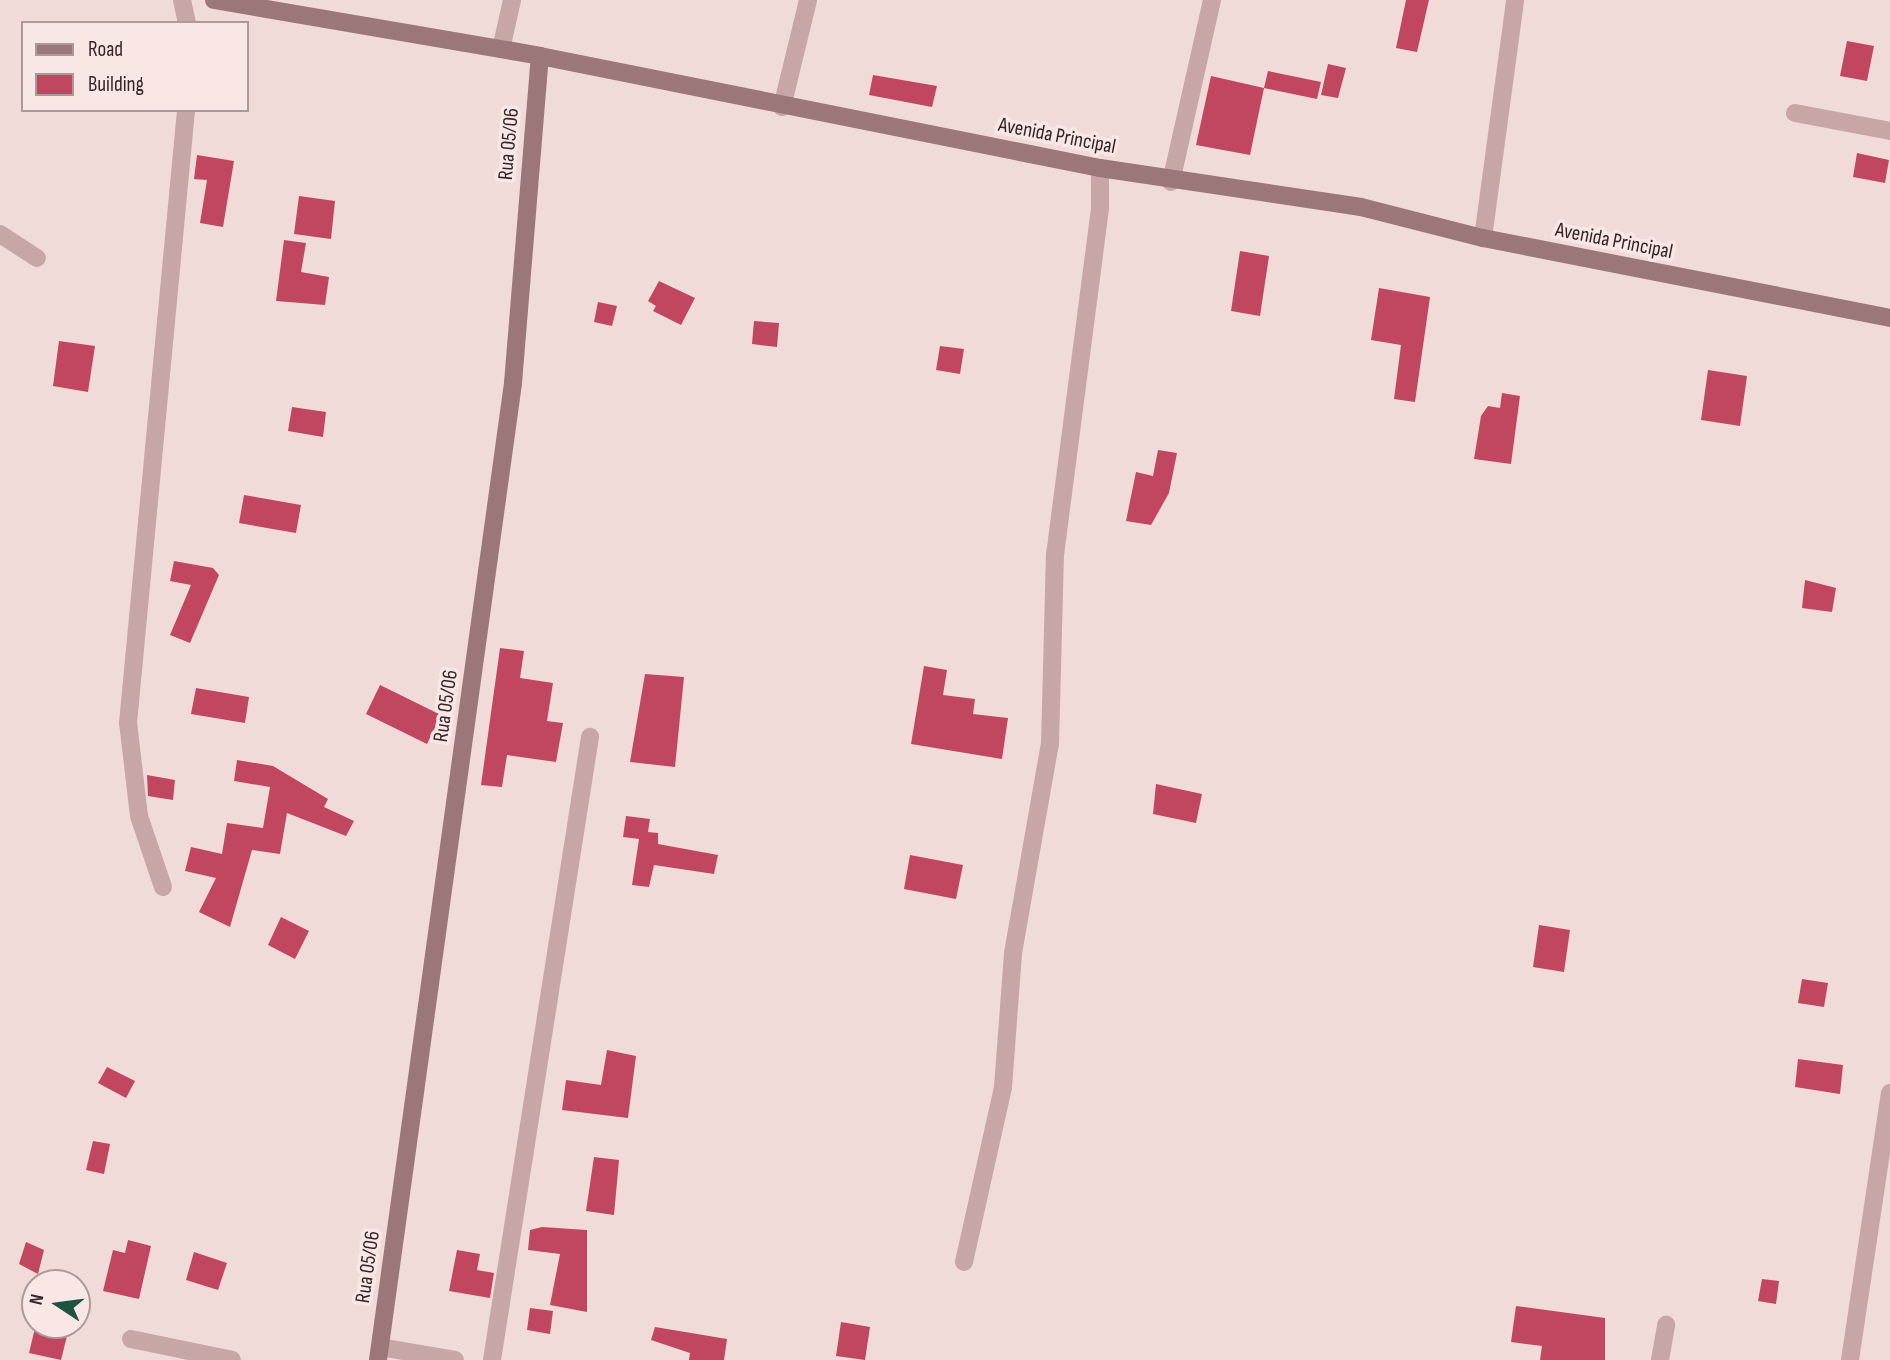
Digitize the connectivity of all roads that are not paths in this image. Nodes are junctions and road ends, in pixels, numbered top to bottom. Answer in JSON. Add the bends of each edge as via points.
{"nodes":[{"id":1,"x":182,"y":0,"type":"edge"},
{"id":2,"x":215,"y":0,"type":"edge"},
{"id":3,"x":512,"y":0,"type":"edge"},
{"id":4,"x":808,"y":0,"type":"edge"},
{"id":5,"x":1212,"y":0,"type":"edge"},
{"id":6,"x":1515,"y":0,"type":"edge"},
{"id":7,"x":187,"y":21,"type":"edge"},
{"id":8,"x":502,"y":49,"type":"junction"},
{"id":9,"x":540,"y":56,"type":"junction"},
{"id":10,"x":782,"y":107,"type":"junction"},
{"id":11,"x":186,"y":112,"type":"edge"},
{"id":12,"x":1794,"y":113,"type":"dead end"},
{"id":13,"x":1890,"y":131,"type":"edge"},
{"id":14,"x":1100,"y":168,"type":"junction"},
{"id":15,"x":1172,"y":181,"type":"junction"},
{"id":16,"x":0,"y":234,"type":"edge"},
{"id":17,"x":1483,"y":238,"type":"junction"},
{"id":18,"x":37,"y":258,"type":"dead end"},
{"id":19,"x":1890,"y":318,"type":"edge"},
{"id":20,"x":590,"y":737,"type":"dead end"},
{"id":21,"x":163,"y":887,"type":"dead end"},
{"id":22,"x":1890,"y":1093,"type":"edge"},
{"id":23,"x":964,"y":1262,"type":"dead end"},
{"id":24,"x":1666,"y":1325,"type":"dead end"},
{"id":25,"x":131,"y":1339,"type":"dead end"},
{"id":26,"x":379,"y":1354,"type":"edge"},
{"id":27,"x":232,"y":1360,"type":"edge"},
{"id":28,"x":455,"y":1360,"type":"edge"},
{"id":29,"x":492,"y":1360,"type":"edge"},
{"id":30,"x":1660,"y":1360,"type":"edge"},
{"id":31,"x":1850,"y":1360,"type":"edge"}],
"edges":[{"from":1,"to":7,"type":"street"},
{"from":2,"to":8,"type":"street","name":"Avenida Principal"},
{"from":3,"to":8,"type":"street"},
{"from":4,"to":10,"type":"street"},
{"from":5,"to":15,"type":"street"},
{"from":6,"to":17,"type":"street"},
{"from":8,"to":9,"type":"street","name":"Avenida Principal"},
{"from":9,"to":10,"type":"street","name":"Avenida Principal"},
{"from":9,"to":26,"type":"street","name":"Rua 05/06","via":[[513,383]]},
{"from":10,"to":14,"type":"street","name":"Avenida Principal"},
{"from":11,"to":21,"type":"street","via":[[128,723],[139,816]]},
{"from":12,"to":13,"type":"street"},
{"from":14,"to":15,"type":"street","name":"Avenida Principal"},
{"from":14,"to":23,"type":"street","via":[[1055,555],[1050,744],[1013,953],[1003,1087]]},
{"from":15,"to":17,"type":"street","name":"Avenida Principal","via":[[1361,207]]},
{"from":16,"to":18,"type":"street"},
{"from":17,"to":19,"type":"street","name":"Avenida Principal"},
{"from":20,"to":29,"type":"street"},
{"from":22,"to":31,"type":"street"},
{"from":24,"to":30,"type":"street"},
{"from":25,"to":27,"type":"street"},
{"from":26,"to":28,"type":"street"}]}
